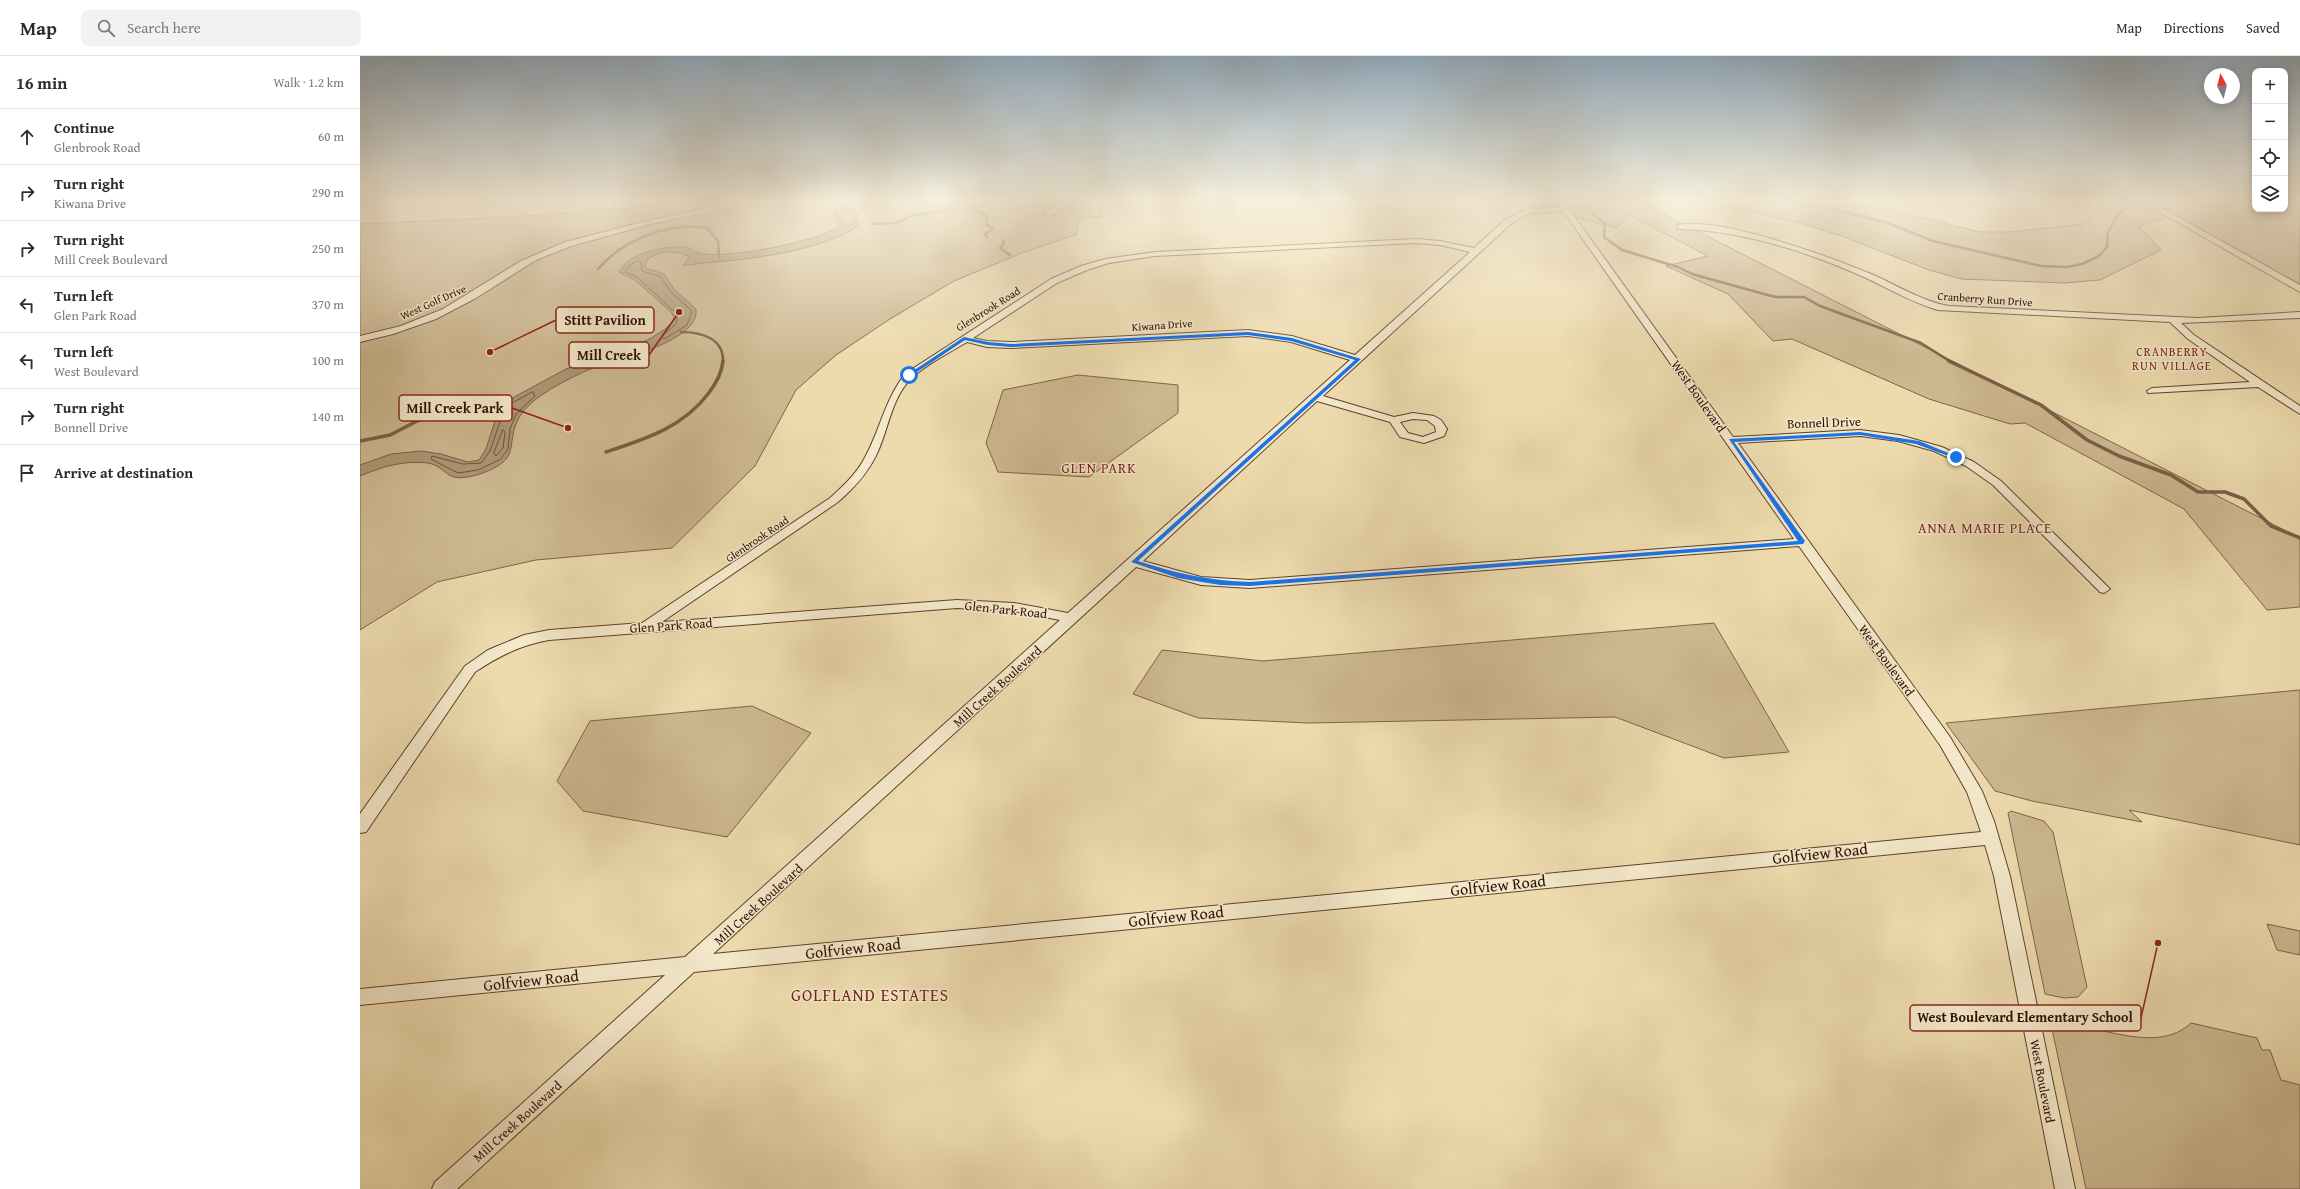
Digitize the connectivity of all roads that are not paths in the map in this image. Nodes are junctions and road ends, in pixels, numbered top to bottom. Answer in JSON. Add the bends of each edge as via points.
{"nodes":[{"id":1,"x":549,"y":252,"type":"edge"},
{"id":2,"x":1197,"y":252,"type":"edge"},
{"id":3,"x":1475,"y":252,"type":"edge"},
{"id":4,"x":1596,"y":252,"type":"edge"},
{"id":5,"x":1802,"y":252,"type":"edge"},
{"id":6,"x":2234,"y":252,"type":"edge"},
{"id":7,"x":2300,"y":289,"type":"edge"},
{"id":8,"x":2300,"y":315,"type":"edge"},
{"id":9,"x":2173,"y":320,"type":"junction"},
{"id":10,"x":964,"y":338,"type":"junction"},
{"id":11,"x":360,"y":339,"type":"edge"},
{"id":12,"x":1358,"y":359,"type":"junction"},
{"id":13,"x":2259,"y":384,"type":"junction"},
{"id":14,"x":2152,"y":391,"type":"dead end"},
{"id":15,"x":1316,"y":397,"type":"junction"},
{"id":16,"x":2300,"y":411,"type":"edge"},
{"id":17,"x":1394,"y":420,"type":"dead end"},
{"id":18,"x":1730,"y":440,"type":"junction"},
{"id":19,"x":1803,"y":542,"type":"junction"},
{"id":20,"x":1134,"y":562,"type":"junction"},
{"id":21,"x":2104,"y":589,"type":"dead end"},
{"id":22,"x":1072,"y":618,"type":"junction"},
{"id":23,"x":647,"y":626,"type":"junction"},
{"id":24,"x":360,"y":827,"type":"edge"},
{"id":25,"x":1991,"y":838,"type":"junction"},
{"id":26,"x":692,"y":963,"type":"junction"},
{"id":27,"x":360,"y":997,"type":"edge"},
{"id":28,"x":442,"y":1189,"type":"edge"},
{"id":29,"x":2065,"y":1189,"type":"edge"}],
"edges":[{"from":1,"to":11,"type":"street","name":"West Golf Drive","via":[[516,267],[473,296],[443,312],[396,330]]},
{"from":2,"to":10,"type":"street","name":"Glenbrook Road","via":[[1120,258],[1090,266],[1062,277]]},
{"from":3,"to":12,"type":"street","name":"Mill Creek Boulevard"},
{"from":4,"to":18,"type":"street","name":"West Boulevard"},
{"from":5,"to":9,"type":"street","name":"Cranberry Run Drive","via":[[1854,270],[1926,304],[1941,308]]},
{"from":6,"to":7,"type":"street"},
{"from":8,"to":9,"type":"street","name":"Cranberry Run Drive"},
{"from":9,"to":13,"type":"street","via":[[2191,337]]},
{"from":10,"to":12,"type":"street","name":"Kiwana Drive","via":[[988,344],[1011,345],[1248,333],[1292,339]]},
{"from":10,"to":23,"type":"street","name":"Glenbrook Road","via":[[920,367],[901,384],[892,399],[869,459],[860,475],[846,490],[820,511]]},
{"from":12,"to":15,"type":"street","name":"Mill Creek Boulevard"},
{"from":13,"to":14,"type":"street"},
{"from":13,"to":16,"type":"street"},
{"from":15,"to":17,"type":"street"},
{"from":15,"to":20,"type":"street","name":"Mill Creek Boulevard"},
{"from":18,"to":19,"type":"street","name":"West Boulevard"},
{"from":18,"to":21,"type":"street","name":"Bonnell Drive","via":[[1860,433],[1899,438],[1938,449],[1970,464],[1997,483]]},
{"from":19,"to":20,"type":"street","via":[[1250,584],[1201,581]]},
{"from":19,"to":25,"type":"street","name":"West Boulevard","via":[[1945,741],[1974,791]]},
{"from":20,"to":22,"type":"street","name":"Mill Creek Boulevard"},
{"from":22,"to":23,"type":"street","name":"Glen Park Road","via":[[1014,607],[957,604]]},
{"from":22,"to":26,"type":"street","name":"Mill Creek Boulevard"},
{"from":23,"to":24,"type":"street","name":"Glen Park Road","via":[[534,638],[509,645],[483,659],[462,678]]},
{"from":25,"to":26,"type":"street","name":"Golfview Road","via":[[1937,841]]},
{"from":25,"to":29,"type":"street","name":"West Boulevard","via":[[2002,876]]},
{"from":26,"to":27,"type":"street","name":"Golfview Road"},
{"from":26,"to":28,"type":"street","name":"Mill Creek Boulevard"}]}
